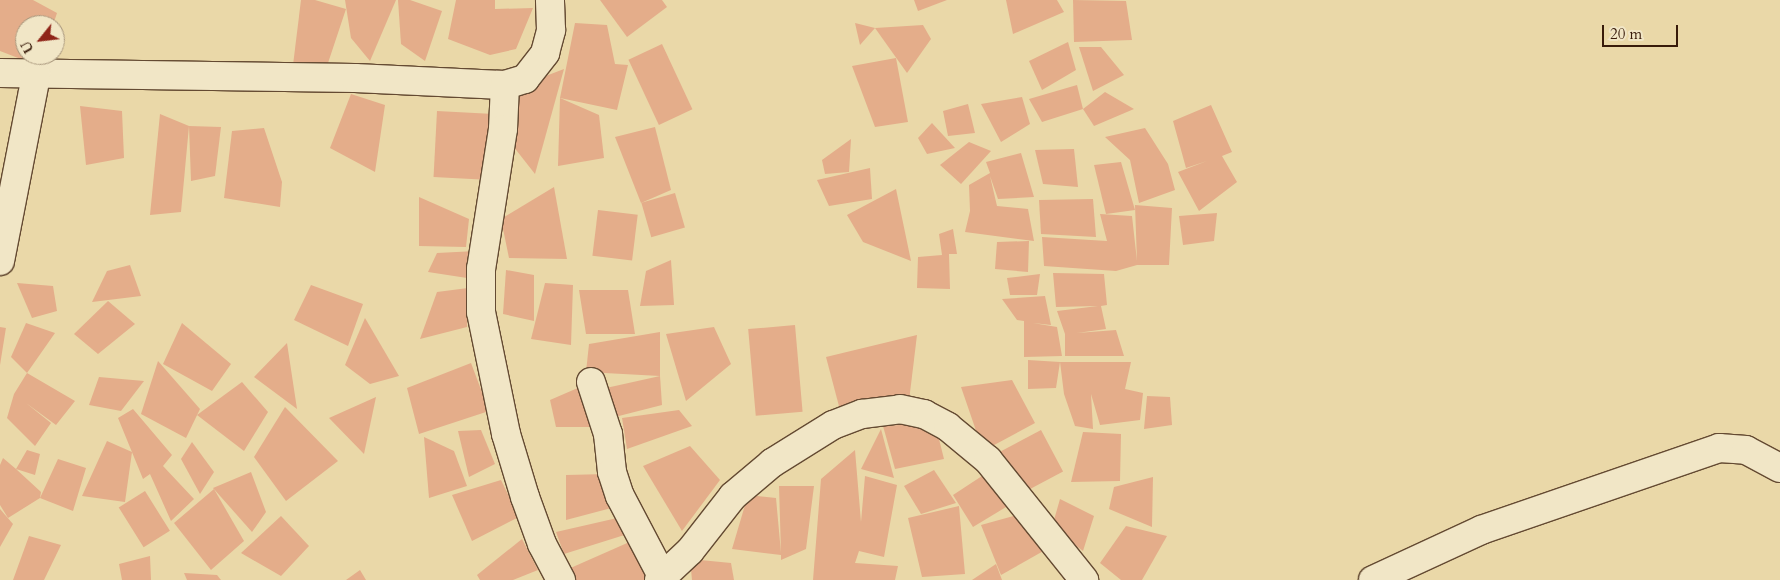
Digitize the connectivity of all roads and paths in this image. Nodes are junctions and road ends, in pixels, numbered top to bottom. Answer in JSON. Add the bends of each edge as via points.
{"nodes":[{"id":1,"x":550,"y":0,"type":"edge"},
{"id":2,"x":0,"y":73,"type":"edge"},
{"id":3,"x":36,"y":75,"type":"junction"},
{"id":4,"x":505,"y":85,"type":"junction"},
{"id":5,"x":0,"y":261,"type":"edge"},
{"id":6,"x":591,"y":382,"type":"dead end"},
{"id":7,"x":1780,"y":468,"type":"edge"},
{"id":8,"x":661,"y":579,"type":"edge"},
{"id":9,"x":561,"y":580,"type":"edge"},
{"id":10,"x":1084,"y":580,"type":"edge"},
{"id":11,"x":1374,"y":580,"type":"edge"}],
"edges":[{"from":1,"to":4,"type":"street","via":[[551,30],[545,53],[536,69],[524,79]]},
{"from":2,"to":3,"type":"street"},
{"from":3,"to":4,"type":"street","via":[[355,78]]},
{"from":3,"to":5,"type":"street"},
{"from":4,"to":9,"type":"street","via":[[503,129],[481,269],[481,312],[504,425],[524,497],[542,544]]},
{"from":6,"to":8,"type":"street","via":[[608,434],[612,472],[620,496]]},
{"from":7,"to":11,"type":"street","via":[[1746,450],[1719,448],[1481,530]]},
{"from":8,"to":10,"type":"street","via":[[690,551],[733,496],[772,463],[833,426],[862,414],[900,409],[924,414],[948,427],[988,460]]}]}
